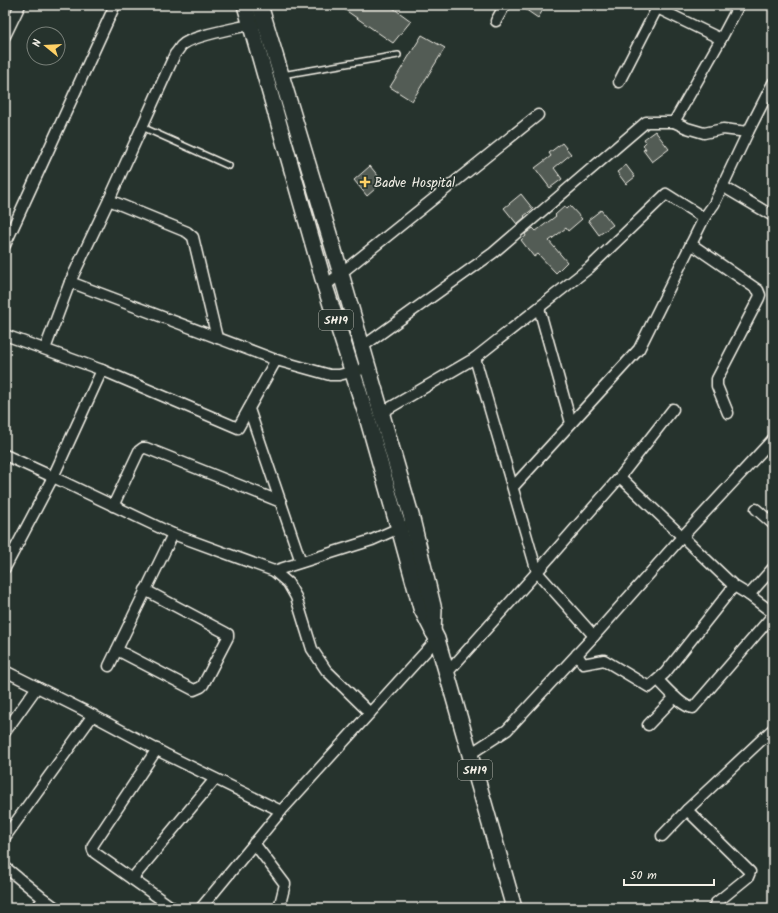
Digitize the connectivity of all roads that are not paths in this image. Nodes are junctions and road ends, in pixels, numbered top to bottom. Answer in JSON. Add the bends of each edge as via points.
{"nodes":[{"id":1,"x":20,"y":5,"type":"edge"},
{"id":2,"x":115,"y":5,"type":"edge"},
{"id":3,"x":245,"y":5,"type":"edge"},
{"id":4,"x":260,"y":5,"type":"edge"},
{"id":5,"x":505,"y":5,"type":"edge"},
{"id":6,"x":739,"y":5,"type":"edge"},
{"id":7,"x":654,"y":6,"type":"edge"},
{"id":8,"x":496,"y":21,"type":"dead end"},
{"id":9,"x":258,"y":23,"type":"junction"},
{"id":10,"x":5,"y":36,"type":"edge"},
{"id":11,"x":722,"y":39,"type":"junction"},
{"id":12,"x":398,"y":55,"type":"dead end"},
{"id":13,"x":281,"y":75,"type":"junction"},
{"id":14,"x":619,"y":82,"type":"dead end"},
{"id":15,"x":772,"y":89,"type":"edge"},
{"id":16,"x":538,"y":115,"type":"dead end"},
{"id":17,"x":674,"y":122,"type":"junction"},
{"id":18,"x":142,"y":127,"type":"junction"},
{"id":19,"x":748,"y":132,"type":"junction"},
{"id":20,"x":229,"y":166,"type":"dead end"},
{"id":21,"x":722,"y":186,"type":"junction"},
{"id":22,"x":109,"y":200,"type":"junction"},
{"id":23,"x":773,"y":216,"type":"edge"},
{"id":24,"x":704,"y":218,"type":"junction"},
{"id":25,"x":692,"y":244,"type":"junction"},
{"id":26,"x":5,"y":245,"type":"edge"},
{"id":27,"x":341,"y":274,"type":"junction"},
{"id":28,"x":70,"y":282,"type":"junction"},
{"id":29,"x":325,"y":286,"type":"junction"},
{"id":30,"x":539,"y":308,"type":"junction"},
{"id":31,"x":6,"y":338,"type":"edge"},
{"id":32,"x":217,"y":338,"type":"junction"},
{"id":33,"x":362,"y":347,"type":"junction"},
{"id":34,"x":45,"y":349,"type":"junction"},
{"id":35,"x":475,"y":358,"type":"junction"},
{"id":36,"x":276,"y":360,"type":"junction"},
{"id":37,"x":368,"y":368,"type":"junction"},
{"id":38,"x":102,"y":370,"type":"junction"},
{"id":39,"x":353,"y":372,"type":"junction"},
{"id":40,"x":249,"y":409,"type":"junction"},
{"id":41,"x":673,"y":409,"type":"dead end"},
{"id":42,"x":381,"y":412,"type":"junction"},
{"id":43,"x":728,"y":413,"type":"dead end"},
{"id":44,"x":571,"y":423,"type":"junction"},
{"id":45,"x":773,"y":439,"type":"edge"},
{"id":46,"x":5,"y":455,"type":"edge"},
{"id":47,"x":53,"y":477,"type":"junction"},
{"id":48,"x":620,"y":477,"type":"junction"},
{"id":49,"x":513,"y":487,"type":"junction"},
{"id":50,"x":281,"y":502,"type":"junction"},
{"id":51,"x":113,"y":506,"type":"junction"},
{"id":52,"x":756,"y":509,"type":"dead end"},
{"id":53,"x":773,"y":524,"type":"edge"},
{"id":54,"x":406,"y":526,"type":"junction"},
{"id":55,"x":173,"y":534,"type":"junction"},
{"id":56,"x":682,"y":537,"type":"junction"},
{"id":57,"x":301,"y":562,"type":"junction"},
{"id":58,"x":5,"y":568,"type":"edge"},
{"id":59,"x":773,"y":568,"type":"edge"},
{"id":60,"x":274,"y":571,"type":"junction"},
{"id":61,"x":537,"y":572,"type":"junction"},
{"id":62,"x":734,"y":586,"type":"junction"},
{"id":63,"x":145,"y":590,"type":"junction"},
{"id":64,"x":749,"y":595,"type":"junction"},
{"id":65,"x":773,"y":614,"type":"edge"},
{"id":66,"x":435,"y":635,"type":"junction"},
{"id":67,"x":594,"y":636,"type":"junction"},
{"id":68,"x":117,"y":650,"type":"junction"},
{"id":69,"x":577,"y":654,"type":"junction"},
{"id":70,"x":108,"y":666,"type":"dead end"},
{"id":71,"x":5,"y":671,"type":"edge"},
{"id":72,"x":447,"y":673,"type":"junction"},
{"id":73,"x":658,"y":680,"type":"junction"},
{"id":74,"x":37,"y":687,"type":"junction"},
{"id":75,"x":675,"y":697,"type":"junction"},
{"id":76,"x":370,"y":713,"type":"junction"},
{"id":77,"x":93,"y":715,"type":"junction"},
{"id":78,"x":648,"y":725,"type":"dead end"},
{"id":79,"x":773,"y":729,"type":"edge"},
{"id":80,"x":5,"y":732,"type":"edge"},
{"id":81,"x":157,"y":749,"type":"junction"},
{"id":82,"x":470,"y":754,"type":"junction"},
{"id":83,"x":215,"y":779,"type":"junction"},
{"id":84,"x":687,"y":810,"type":"junction"},
{"id":85,"x":281,"y":811,"type":"junction"},
{"id":86,"x":662,"y":836,"type":"dead end"},
{"id":87,"x":5,"y":837,"type":"edge"},
{"id":88,"x":254,"y":844,"type":"junction"},
{"id":89,"x":5,"y":867,"type":"edge"},
{"id":90,"x":132,"y":879,"type":"junction"},
{"id":91,"x":44,"y":899,"type":"junction"},
{"id":92,"x":36,"y":908,"type":"edge"},
{"id":93,"x":56,"y":908,"type":"edge"},
{"id":94,"x":173,"y":908,"type":"edge"},
{"id":95,"x":201,"y":908,"type":"edge"},
{"id":96,"x":279,"y":908,"type":"edge"},
{"id":97,"x":514,"y":908,"type":"edge"},
{"id":98,"x":713,"y":908,"type":"edge"}],
"edges":[{"from":1,"to":10,"type":"street"},
{"from":2,"to":26,"type":"street"},
{"from":3,"to":9,"type":"main road","number":"SH19"},
{"from":4,"to":9,"type":"main road","number":"SH19"},
{"from":5,"to":8,"type":"street"},
{"from":6,"to":11,"type":"street"},
{"from":7,"to":11,"type":"street"},
{"from":7,"to":14,"type":"street"},
{"from":9,"to":13,"type":"main road","number":"SH19"},
{"from":9,"to":18,"type":"street","via":[[200,37],[181,46]]},
{"from":9,"to":29,"type":"main road","number":"SH19"},
{"from":11,"to":17,"type":"street"},
{"from":12,"to":13,"type":"lane"},
{"from":13,"to":27,"type":"main road","number":"SH19"},
{"from":15,"to":19,"type":"street"},
{"from":16,"to":27,"type":"street"},
{"from":17,"to":19,"type":"street","via":[[704,133],[723,130]]},
{"from":17,"to":33,"type":"street","via":[[646,122],[493,253]]},
{"from":18,"to":20,"type":"lane"},
{"from":18,"to":22,"type":"street"},
{"from":19,"to":21,"type":"street"},
{"from":21,"to":23,"type":"street"},
{"from":21,"to":24,"type":"street"},
{"from":22,"to":28,"type":"street"},
{"from":22,"to":32,"type":"street","via":[[187,232],[192,237]]},
{"from":24,"to":25,"type":"street"},
{"from":24,"to":30,"type":"street","via":[[666,194],[589,268]]},
{"from":25,"to":43,"type":"street","via":[[759,292],[759,298],[717,379],[717,386]]},
{"from":25,"to":44,"type":"street","via":[[639,349]]},
{"from":27,"to":29,"type":"street"},
{"from":27,"to":33,"type":"main road","number":"SH19"},
{"from":28,"to":32,"type":"street"},
{"from":28,"to":34,"type":"street"},
{"from":29,"to":39,"type":"main road","number":"SH19"},
{"from":30,"to":35,"type":"street"},
{"from":30,"to":44,"type":"street"},
{"from":31,"to":34,"type":"street"},
{"from":32,"to":36,"type":"street"},
{"from":33,"to":37,"type":"main road","number":"SH19"},
{"from":34,"to":38,"type":"street"},
{"from":35,"to":42,"type":"street"},
{"from":35,"to":49,"type":"street"},
{"from":36,"to":39,"type":"street","via":[[330,375]]},
{"from":36,"to":40,"type":"street"},
{"from":37,"to":39,"type":"street"},
{"from":37,"to":42,"type":"main road","number":"SH19"},
{"from":38,"to":40,"type":"street","via":[[238,428]]},
{"from":38,"to":47,"type":"street"},
{"from":39,"to":54,"type":"main road","number":"SH19","via":[[395,516]]},
{"from":40,"to":50,"type":"street"},
{"from":41,"to":48,"type":"street"},
{"from":42,"to":54,"type":"main road","number":"SH19"},
{"from":44,"to":49,"type":"street"},
{"from":45,"to":56,"type":"street"},
{"from":46,"to":47,"type":"street"},
{"from":47,"to":51,"type":"street"},
{"from":47,"to":58,"type":"street"},
{"from":48,"to":56,"type":"street"},
{"from":48,"to":61,"type":"street"},
{"from":49,"to":61,"type":"street"},
{"from":50,"to":51,"type":"street","via":[[143,448],[139,451]]},
{"from":50,"to":57,"type":"street"},
{"from":51,"to":55,"type":"street"},
{"from":52,"to":53,"type":"street"},
{"from":54,"to":57,"type":"street","via":[[372,540]]},
{"from":54,"to":66,"type":"main road","number":"SH19","via":[[434,610]]},
{"from":55,"to":60,"type":"street"},
{"from":55,"to":63,"type":"street"},
{"from":56,"to":62,"type":"street"},
{"from":56,"to":67,"type":"street"},
{"from":57,"to":60,"type":"street"},
{"from":59,"to":64,"type":"street"},
{"from":60,"to":76,"type":"street","via":[[288,582],[296,597],[312,649],[326,670]]},
{"from":61,"to":67,"type":"street"},
{"from":61,"to":72,"type":"street"},
{"from":62,"to":64,"type":"street"},
{"from":62,"to":73,"type":"street"},
{"from":63,"to":68,"type":"street"},
{"from":63,"to":68,"type":"street","via":[[228,634],[228,637],[203,685],[194,690]]},
{"from":64,"to":65,"type":"street"},
{"from":65,"to":75,"type":"street","via":[[694,708],[689,708]]},
{"from":66,"to":72,"type":"main road","number":"SH19"},
{"from":66,"to":76,"type":"street"},
{"from":67,"to":69,"type":"street"},
{"from":68,"to":70,"type":"street"},
{"from":69,"to":73,"type":"street","via":[[583,664],[604,660],[649,687]]},
{"from":69,"to":82,"type":"street","via":[[507,730]]},
{"from":71,"to":74,"type":"street"},
{"from":72,"to":82,"type":"main road","number":"SH19"},
{"from":73,"to":75,"type":"street"},
{"from":74,"to":77,"type":"street"},
{"from":74,"to":80,"type":"street"},
{"from":75,"to":78,"type":"street"},
{"from":76,"to":85,"type":"street"},
{"from":77,"to":81,"type":"street"},
{"from":77,"to":87,"type":"street"},
{"from":79,"to":84,"type":"street"},
{"from":81,"to":83,"type":"street"},
{"from":81,"to":90,"type":"street","via":[[92,848],[95,853]]},
{"from":82,"to":97,"type":"main road","number":"SH19"},
{"from":83,"to":85,"type":"street"},
{"from":83,"to":90,"type":"street"},
{"from":84,"to":86,"type":"street"},
{"from":84,"to":98,"type":"street","via":[[750,872],[748,877]]},
{"from":85,"to":88,"type":"street"},
{"from":88,"to":95,"type":"street"},
{"from":88,"to":96,"type":"street","via":[[285,884]]},
{"from":89,"to":91,"type":"street"},
{"from":90,"to":94,"type":"street"},
{"from":91,"to":92,"type":"street"},
{"from":91,"to":93,"type":"street"}]}
